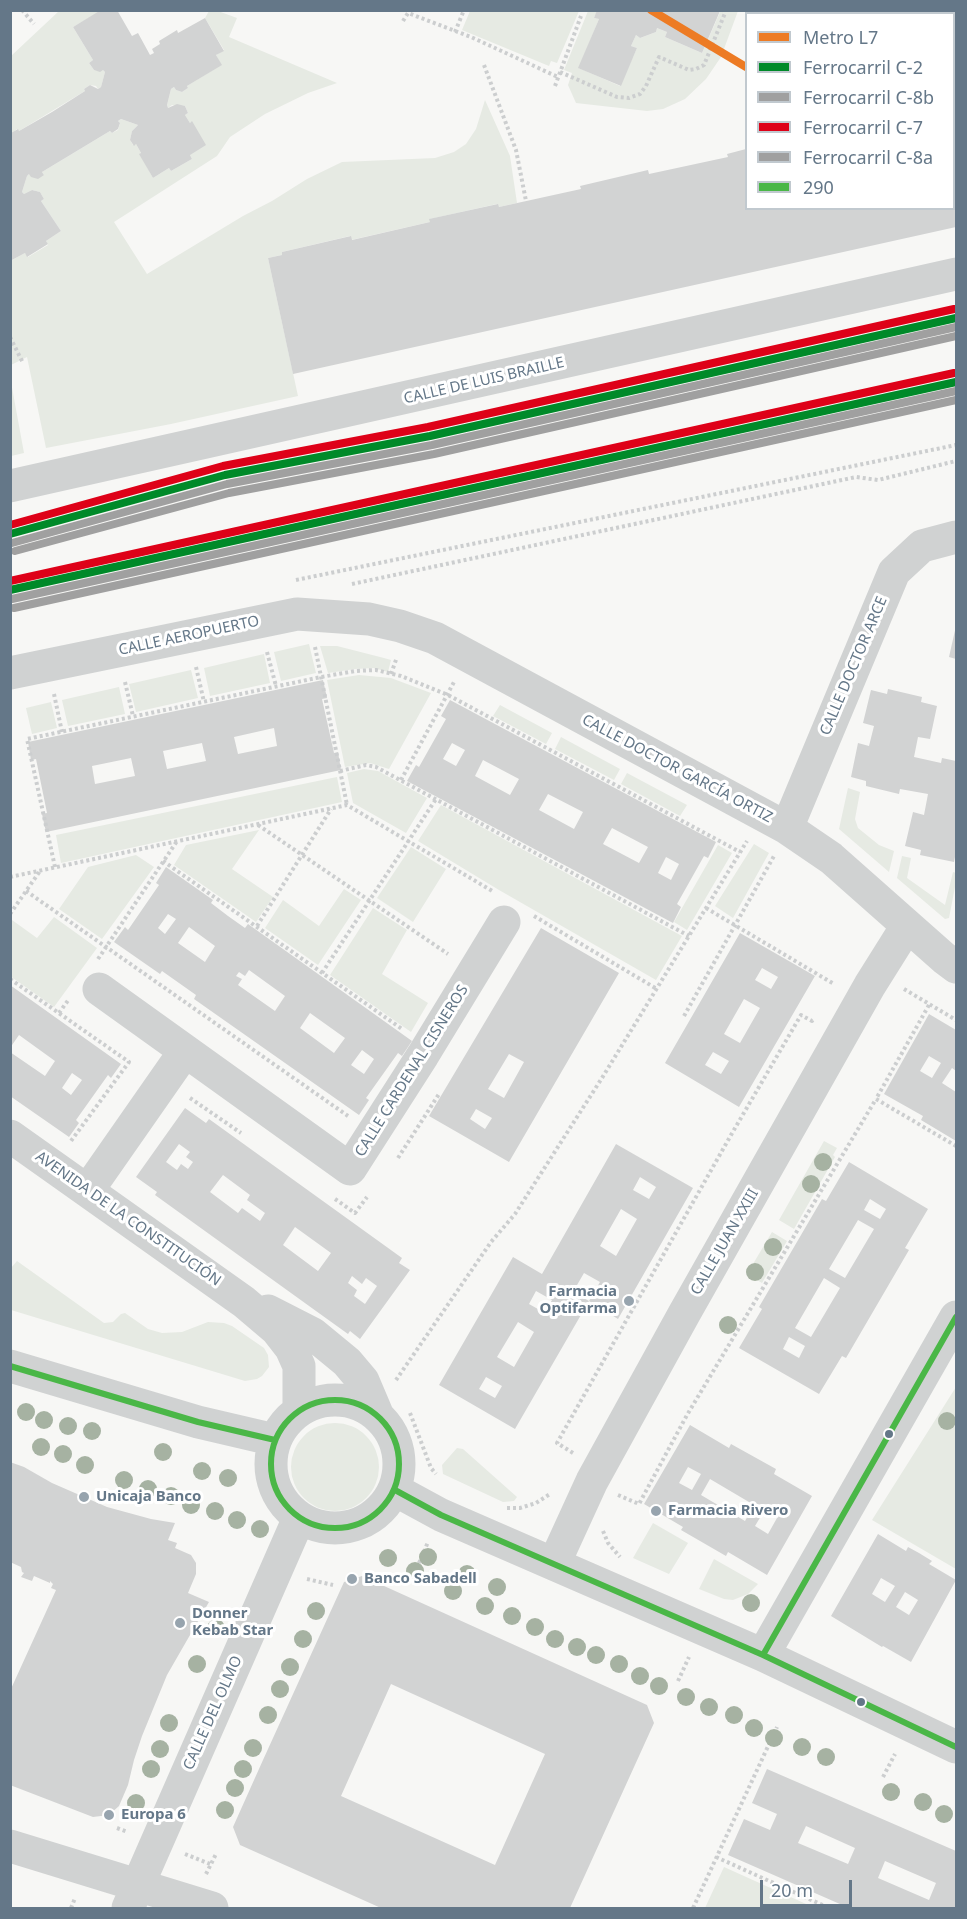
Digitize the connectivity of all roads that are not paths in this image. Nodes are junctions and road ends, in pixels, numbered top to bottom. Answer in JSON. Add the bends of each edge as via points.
{"nodes":[{"id":1,"x":957,"y":274,"type":"edge"},
{"id":2,"x":10,"y":486,"type":"edge"},
{"id":3,"x":957,"y":537,"type":"edge"},
{"id":4,"x":369,"y":619,"type":"joint"},
{"id":5,"x":10,"y":673,"type":"edge"},
{"id":6,"x":782,"y":839,"type":"junction"},
{"id":7,"x":496,"y":906,"type":"dead end"},
{"id":8,"x":907,"y":926,"type":"junction"},
{"id":9,"x":957,"y":967,"type":"edge"},
{"id":10,"x":88,"y":983,"type":"road end"},
{"id":11,"x":185,"y":1051,"type":"junction"},
{"id":12,"x":10,"y":1136,"type":"edge"},
{"id":13,"x":88,"y":1190,"type":"junction"},
{"id":14,"x":244,"y":1302,"type":"junction"},
{"id":15,"x":957,"y":1317,"type":"edge"},
{"id":16,"x":10,"y":1366,"type":"edge"},
{"id":17,"x":299,"y":1410,"type":"junction"},
{"id":18,"x":377,"y":1414,"type":"junction"},
{"id":19,"x":275,"y":1440,"type":"junction"},
{"id":20,"x":395,"y":1490,"type":"junction"},
{"id":21,"x":299,"y":1518,"type":"junction"},
{"id":22,"x":554,"y":1564,"type":"junction"},
{"id":23,"x":763,"y":1655,"type":"junction"},
{"id":24,"x":957,"y":1747,"type":"edge"},
{"id":25,"x":10,"y":1846,"type":"edge"},
{"id":26,"x":133,"y":1896,"type":"edge"},
{"id":27,"x":212,"y":1908,"type":"edge"}],
"edges":[{"from":1,"to":2,"type":"street","name":"CALLE DE LUIS BRAILLE"},
{"from":3,"to":6,"type":"street","name":"CALLE DOCTOR ARCE","via":[[922,546],[894,572]]},
{"from":4,"to":5,"type":"street","name":"CALLE AEROPUERTO","via":[[297,614]]},
{"from":4,"to":6,"type":"street","name":"CALLE DOCTOR GARCÍA ORTIZ","via":[[435,638]]},
{"from":6,"to":8,"type":"street","name":"CALLE DOCTOR GARCÍA ORTIZ","via":[[831,858]]},
{"from":7,"to":11,"type":"street","name":"CALLE CARDENAL CISNEROS","via":[[423,1054],[350,1169]]},
{"from":8,"to":9,"type":"street","name":"CALLE DOCTOR GARCÍA ORTIZ"},
{"from":8,"to":22,"type":"street","name":"CALLE JUAN XXIII","via":[[672,1335],[592,1481]]},
{"from":10,"to":11,"type":"street","name":"CALLE CARDENAL CISNEROS"},
{"from":11,"to":13,"type":"street"},
{"from":12,"to":13,"type":"street","name":"AVENIDA DE LA CONSTITUCIÓN"},
{"from":13,"to":14,"type":"street","name":"AVENIDA DE LA CONSTITUCIÓN"},
{"from":14,"to":17,"type":"street","name":"AVENIDA DE LA CONSTITUCIÓN","via":[[277,1330],[291,1348],[299,1366]]},
{"from":14,"to":18,"type":"street","name":"AVENIDA DE LA CONSTITUCIÓN","via":[[313,1335],[347,1362],[363,1381]]},
{"from":15,"to":23,"type":"street"},
{"from":16,"to":19,"type":"street","via":[[198,1422]]},
{"from":17,"to":18,"type":"street","via":[[314,1402],[332,1400],[356,1403]]},
{"from":17,"to":19,"type":"street"},
{"from":18,"to":20,"type":"street","via":[[396,1441],[400,1466]]},
{"from":19,"to":21,"type":"street","via":[[270,1462],[273,1484],[283,1503]]},
{"from":20,"to":21,"type":"street","via":[[383,1509],[365,1522],[343,1529],[320,1528]]},
{"from":20,"to":22,"type":"street","via":[[441,1515]]},
{"from":21,"to":26,"type":"street","name":"CALLE DEL OLMO"},
{"from":22,"to":23,"type":"street"},
{"from":23,"to":24,"type":"street"},
{"from":25,"to":26,"type":"street","via":[[86,1870]]},
{"from":26,"to":27,"type":"street"}]}
